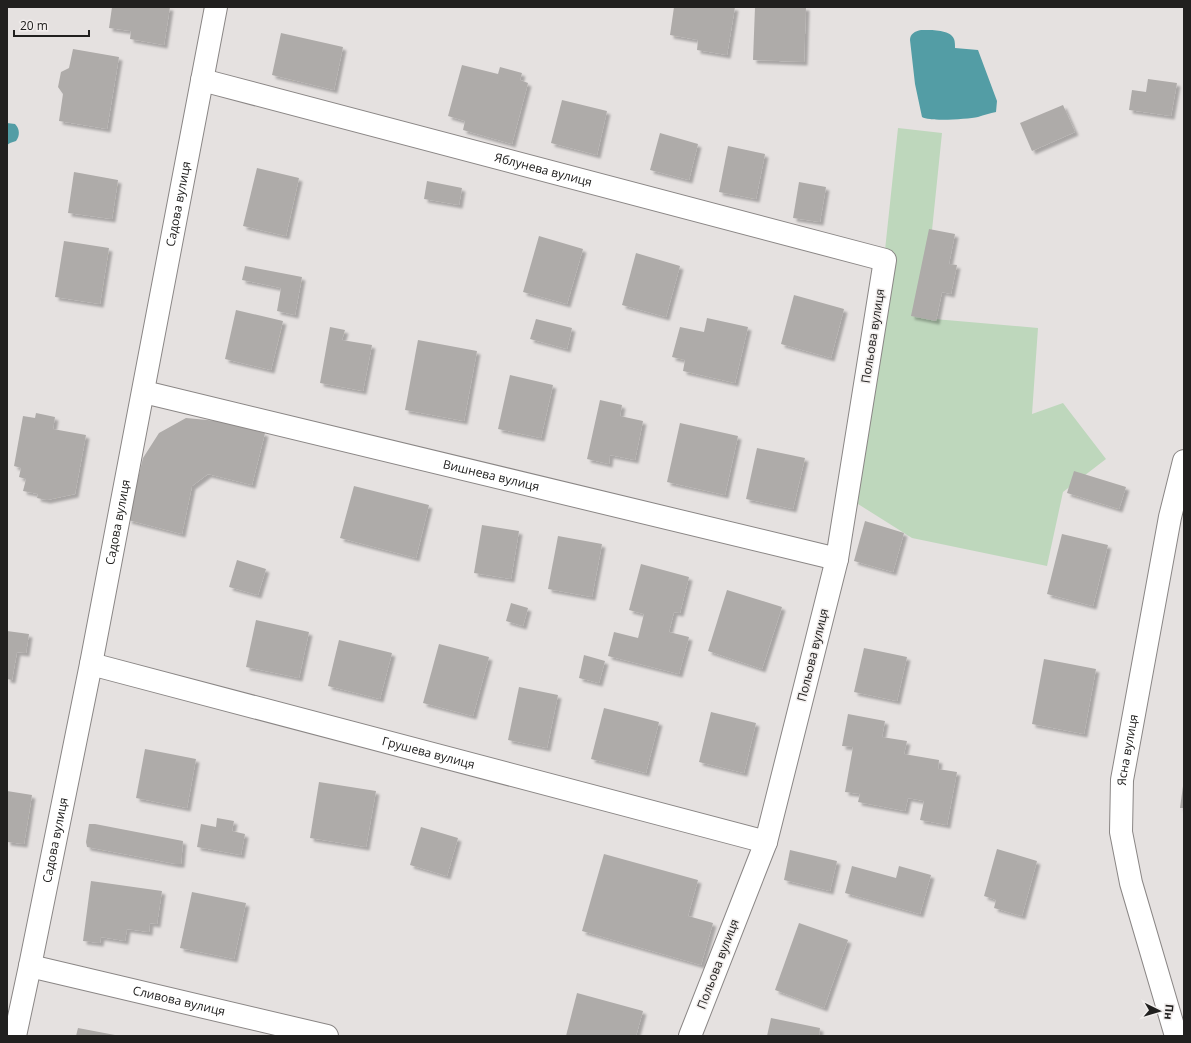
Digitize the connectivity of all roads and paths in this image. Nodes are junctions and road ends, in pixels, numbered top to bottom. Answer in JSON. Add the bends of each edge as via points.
{"nodes":[{"id":1,"x":216,"y":7,"type":"edge"},
{"id":2,"x":202,"y":80,"type":"junction"},
{"id":3,"x":884,"y":260,"type":"joint"},
{"id":4,"x":144,"y":392,"type":"junction"},
{"id":5,"x":1184,"y":461,"type":"edge"},
{"id":6,"x":838,"y":559,"type":"junction"},
{"id":7,"x":91,"y":664,"type":"junction"},
{"id":8,"x":766,"y":842,"type":"junction"},
{"id":9,"x":30,"y":966,"type":"junction"},
{"id":10,"x":15,"y":1036,"type":"edge"},
{"id":11,"x":327,"y":1036,"type":"edge"},
{"id":12,"x":690,"y":1036,"type":"edge"},
{"id":13,"x":1176,"y":1036,"type":"edge"}],
"edges":[{"from":1,"to":2,"type":"street","name":"Садова вулиця"},
{"from":2,"to":3,"type":"street","name":"Яблунева вулиця"},
{"from":2,"to":4,"type":"street","name":"Садова вулиця"},
{"from":3,"to":6,"type":"street","name":"Польова вулиця"},
{"from":4,"to":6,"type":"street","name":"Вишнева вулиця"},
{"from":4,"to":7,"type":"street","name":"Садова вулиця"},
{"from":5,"to":13,"type":"street","name":"Ясна вулиця","via":[[1170,517],[1122,780],[1121,824],[1131,883]]},
{"from":6,"to":8,"type":"street","name":"Польова вулиця"},
{"from":7,"to":8,"type":"street","name":"Грушева вулиця"},
{"from":7,"to":9,"type":"street","name":"Садова вулиця"},
{"from":8,"to":12,"type":"street","name":"Польова вулиця"},
{"from":9,"to":10,"type":"street","name":"Садова вулиця"},
{"from":9,"to":11,"type":"street","name":"Сливова вулиця"}]}
